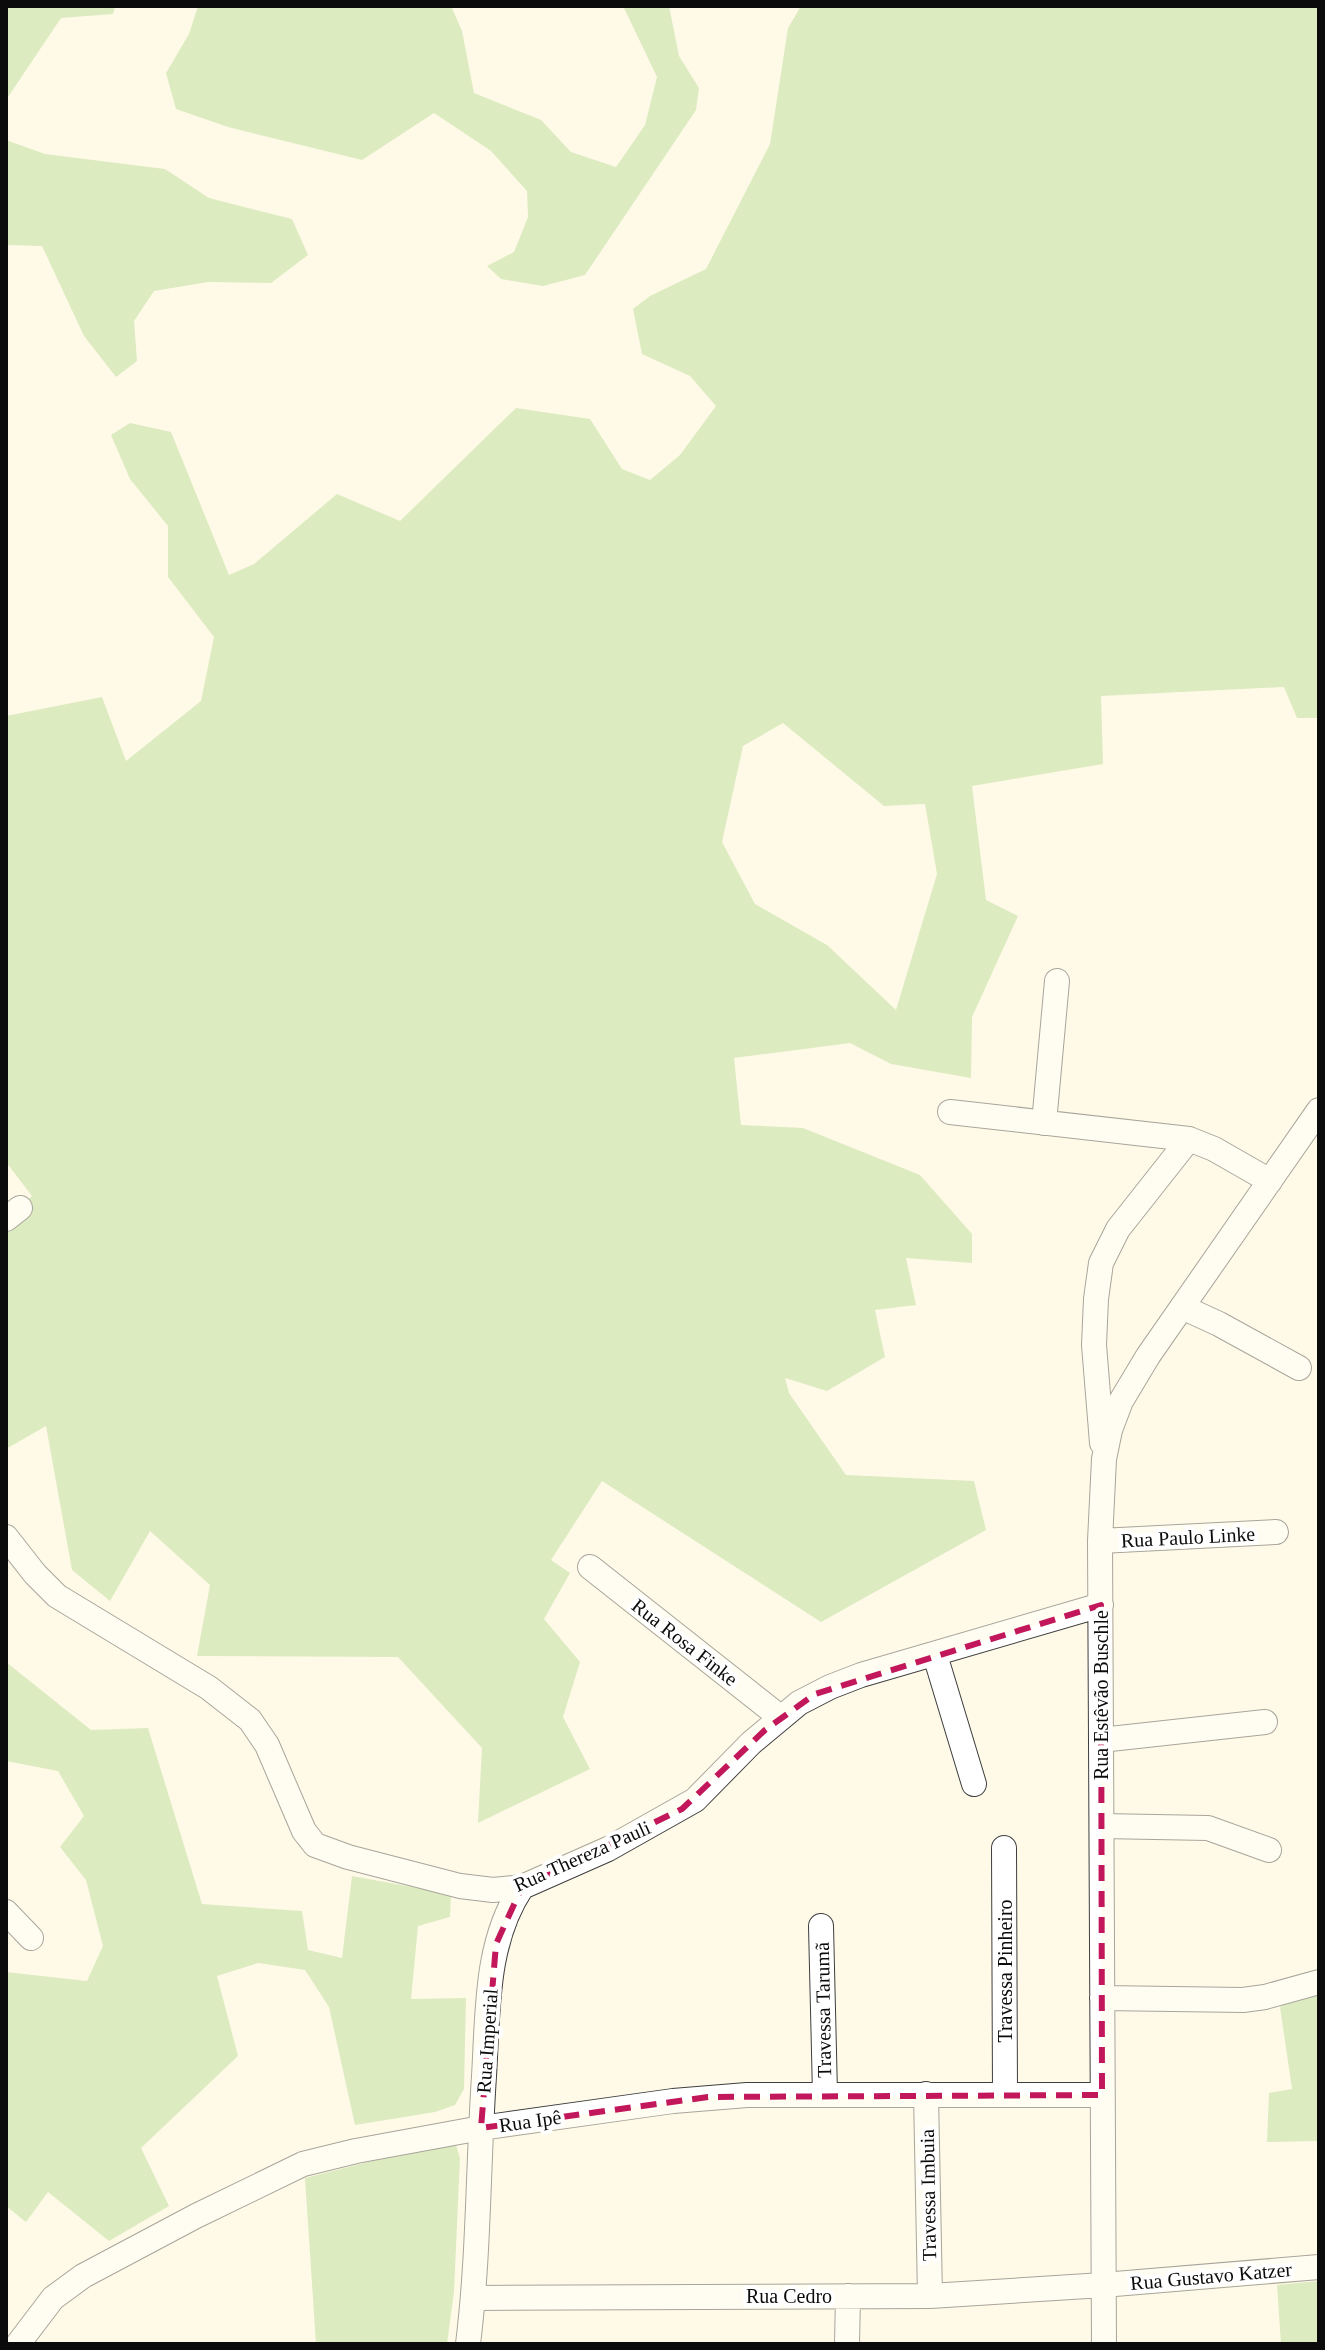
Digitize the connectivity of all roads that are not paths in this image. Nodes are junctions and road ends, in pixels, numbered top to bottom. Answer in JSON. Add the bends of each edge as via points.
{"nodes":[{"id":1,"x":1057,"y":981,"type":"dead end"},
{"id":2,"x":1319,"y":1110,"type":"edge"},
{"id":3,"x":950,"y":1112,"type":"dead end"},
{"id":4,"x":1044,"y":1123,"type":"junction"},
{"id":5,"x":1189,"y":1139,"type":"junction"},
{"id":6,"x":1270,"y":1181,"type":"junction"},
{"id":7,"x":1182,"y":1307,"type":"junction"},
{"id":8,"x":1299,"y":1368,"type":"dead end"},
{"id":9,"x":1104,"y":1459,"type":"junction"},
{"id":10,"x":1276,"y":1532,"type":"dead end"},
{"id":11,"x":6,"y":1537,"type":"edge"},
{"id":12,"x":1100,"y":1541,"type":"junction"},
{"id":13,"x":590,"y":1567,"type":"dead end"},
{"id":14,"x":1101,"y":1605,"type":"junction"},
{"id":15,"x":935,"y":1655,"type":"junction"},
{"id":16,"x":780,"y":1717,"type":"junction"},
{"id":17,"x":1265,"y":1722,"type":"dead end"},
{"id":18,"x":1101,"y":1740,"type":"junction"},
{"id":19,"x":974,"y":1784,"type":"dead end"},
{"id":20,"x":1102,"y":1826,"type":"junction"},
{"id":21,"x":1004,"y":1848,"type":"dead end"},
{"id":22,"x":1269,"y":1850,"type":"dead end"},
{"id":23,"x":522,"y":1887,"type":"junction"},
{"id":24,"x":6,"y":1912,"type":"edge"},
{"id":25,"x":821,"y":1926,"type":"dead end"},
{"id":26,"x":31,"y":1938,"type":"dead end"},
{"id":27,"x":1319,"y":1982,"type":"edge"},
{"id":28,"x":1102,"y":1998,"type":"junction"},
{"id":29,"x":825,"y":2094,"type":"junction"},
{"id":30,"x":926,"y":2094,"type":"junction"},
{"id":31,"x":1005,"y":2094,"type":"junction"},
{"id":32,"x":1102,"y":2095,"type":"junction"},
{"id":33,"x":481,"y":2128,"type":"junction"},
{"id":34,"x":1319,"y":2267,"type":"edge"},
{"id":35,"x":1103,"y":2285,"type":"junction"},
{"id":36,"x":848,"y":2296,"type":"junction"},
{"id":37,"x":930,"y":2296,"type":"junction"},
{"id":38,"x":474,"y":2298,"type":"junction"},
{"id":39,"x":18,"y":2344,"type":"edge"},
{"id":40,"x":468,"y":2344,"type":"edge"},
{"id":41,"x":847,"y":2344,"type":"edge"},
{"id":42,"x":1104,"y":2344,"type":"edge"}],
"edges":[{"from":1,"to":4,"type":"street"},
{"from":2,"to":6,"type":"street","name":"Rua Estêvão Buschle"},
{"from":3,"to":4,"type":"street"},
{"from":4,"to":5,"type":"street"},
{"from":5,"to":6,"type":"street"},
{"from":5,"to":9,"type":"street","via":[[1118,1229],[1101,1263],[1094,1345]]},
{"from":6,"to":7,"type":"street","name":"Rua Estêvão Buschle"},
{"from":7,"to":8,"type":"street"},
{"from":7,"to":9,"type":"street","name":"Rua Estêvão Buschle","via":[[1121,1401]]},
{"from":9,"to":12,"type":"street","name":"Rua Estêvão Buschle"},
{"from":10,"to":12,"type":"street","name":"Rua Paulo Linke"},
{"from":11,"to":23,"type":"street","name":"Rua Thereza Pauli","via":[[57,1596],[209,1688],[250,1720],[315,1845],[460,1886]]},
{"from":12,"to":14,"type":"street","name":"Rua Estêvão Buschle"},
{"from":13,"to":16,"type":"street","name":"Rua Rosa Finke"},
{"from":14,"to":15,"type":"street","name":"Rua Thereza Pauli"},
{"from":14,"to":18,"type":"street","name":"Rua Estêvão Buschle"},
{"from":15,"to":16,"type":"street","name":"Rua Thereza Pauli","via":[[846,1680]]},
{"from":15,"to":19,"type":"street"},
{"from":16,"to":23,"type":"street","name":"Rua Thereza Pauli","via":[[682,1809]]},
{"from":17,"to":18,"type":"street"},
{"from":18,"to":20,"type":"street","name":"Rua Estêvão Buschle"},
{"from":20,"to":22,"type":"street","via":[[1208,1828]]},
{"from":20,"to":28,"type":"street","name":"Rua Estêvão Buschle"},
{"from":21,"to":31,"type":"street","name":"Travessa Pinheiro"},
{"from":23,"to":33,"type":"street","name":"Rua Imperial","via":[[496,1944]]},
{"from":24,"to":26,"type":"street"},
{"from":25,"to":29,"type":"street","name":"Travessa Tarumã"},
{"from":27,"to":28,"type":"street","via":[[1243,2000]]},
{"from":28,"to":32,"type":"street","name":"Rua Estêvão Buschle"},
{"from":29,"to":30,"type":"street","name":"Rua Ipê"},
{"from":29,"to":33,"type":"street","name":"Rua Ipê","via":[[708,2097]]},
{"from":30,"to":31,"type":"street","name":"Rua Ipê"},
{"from":30,"to":37,"type":"street","name":"Travessa Imbuia"},
{"from":31,"to":32,"type":"street","name":"Rua Ipê"},
{"from":32,"to":35,"type":"street","name":"Rua Estêvão Buschle"},
{"from":33,"to":38,"type":"street","name":"Rua Imperial"},
{"from":33,"to":39,"type":"street","name":"Rua Ipê","via":[[342,2154],[283,2172],[75,2281],[53,2298]]},
{"from":34,"to":35,"type":"street","name":"Rua Gustavo Katzer"},
{"from":35,"to":37,"type":"street","name":"Rua Cedro"},
{"from":35,"to":42,"type":"street","name":"Rua Estêvão Buschle"},
{"from":36,"to":37,"type":"street","name":"Rua Cedro"},
{"from":36,"to":38,"type":"street","name":"Rua Cedro"},
{"from":36,"to":41,"type":"street"},
{"from":38,"to":40,"type":"street","name":"Rua Imperial"}]}
